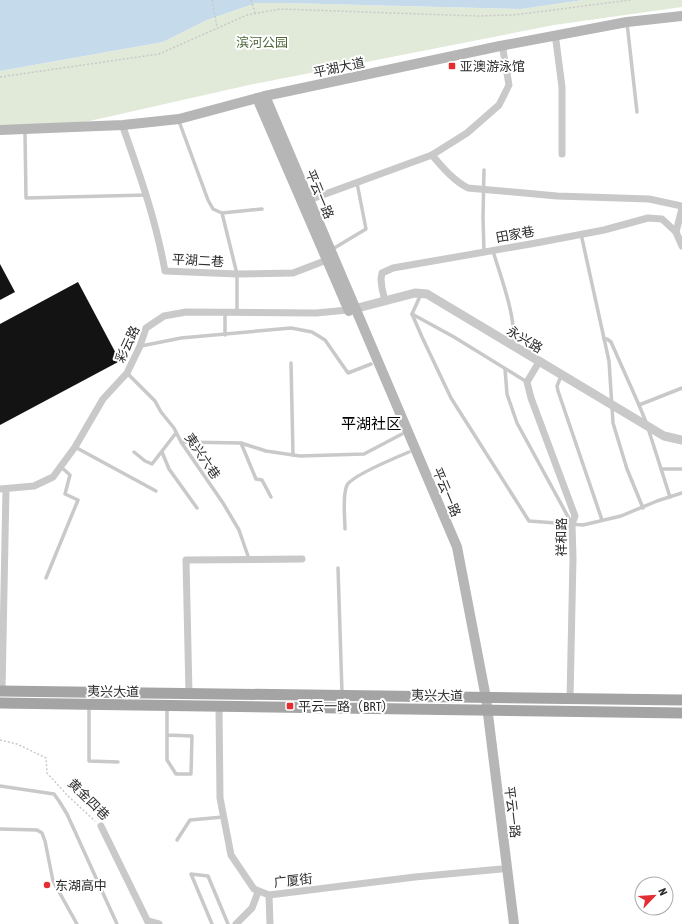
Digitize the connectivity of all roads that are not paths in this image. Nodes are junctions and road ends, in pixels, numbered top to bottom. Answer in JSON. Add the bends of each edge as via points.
{"nodes":[{"id":1,"x":682,"y":16,"type":"edge"},
{"id":2,"x":682,"y":22,"type":"edge"},
{"id":3,"x":628,"y":25,"type":"junction"},
{"id":4,"x":556,"y":41,"type":"junction"},
{"id":5,"x":502,"y":50,"type":"junction"},
{"id":6,"x":262,"y":100,"type":"junction"},
{"id":7,"x":637,"y":112,"type":"dead end"},
{"id":8,"x":180,"y":124,"type":"junction"},
{"id":9,"x":0,"y":130,"type":"edge"},
{"id":10,"x":124,"y":130,"type":"junction"},
{"id":11,"x":25,"y":134,"type":"junction"},
{"id":12,"x":0,"y":135,"type":"edge"},
{"id":13,"x":562,"y":154,"type":"dead end"},
{"id":14,"x":432,"y":155,"type":"junction"},
{"id":15,"x":484,"y":170,"type":"dead end"},
{"id":16,"x":357,"y":183,"type":"junction"},
{"id":17,"x":484,"y":190,"type":"junction"},
{"id":18,"x":147,"y":195,"type":"junction"},
{"id":19,"x":309,"y":200,"type":"junction"},
{"id":20,"x":682,"y":207,"type":"edge"},
{"id":21,"x":262,"y":209,"type":"dead end"},
{"id":22,"x":222,"y":213,"type":"junction"},
{"id":23,"x":676,"y":232,"type":"junction"},
{"id":24,"x":581,"y":234,"type":"junction"},
{"id":25,"x":682,"y":246,"type":"edge"},
{"id":26,"x":330,"y":250,"type":"junction"},
{"id":27,"x":493,"y":251,"type":"junction"},
{"id":28,"x":484,"y":252,"type":"junction"},
{"id":29,"x":326,"y":260,"type":"junction"},
{"id":30,"x":237,"y":274,"type":"junction"},
{"id":31,"x":421,"y":294,"type":"junction"},
{"id":32,"x":385,"y":301,"type":"junction"},
{"id":33,"x":352,"y":310,"type":"junction"},
{"id":34,"x":225,"y":312,"type":"junction"},
{"id":35,"x":237,"y":312,"type":"junction"},
{"id":36,"x":412,"y":314,"type":"junction"},
{"id":37,"x":225,"y":335,"type":"junction"},
{"id":38,"x":604,"y":339,"type":"junction"},
{"id":39,"x":140,"y":346,"type":"junction"},
{"id":40,"x":514,"y":347,"type":"junction"},
{"id":41,"x":291,"y":362,"type":"dead end"},
{"id":42,"x":539,"y":362,"type":"junction"},
{"id":43,"x":371,"y":364,"type":"junction"},
{"id":44,"x":505,"y":369,"type":"junction"},
{"id":45,"x":127,"y":373,"type":"junction"},
{"id":46,"x":562,"y":376,"type":"junction"},
{"id":47,"x":527,"y":382,"type":"junction"},
{"id":48,"x":682,"y":388,"type":"edge"},
{"id":49,"x":612,"y":405,"type":"junction"},
{"id":50,"x":639,"y":406,"type":"junction"},
{"id":51,"x":648,"y":426,"type":"junction"},
{"id":52,"x":176,"y":433,"type":"junction"},
{"id":53,"x":402,"y":434,"type":"junction"},
{"id":54,"x":682,"y":440,"type":"edge"},
{"id":55,"x":181,"y":442,"type":"junction"},
{"id":56,"x":241,"y":443,"type":"junction"},
{"id":57,"x":75,"y":448,"type":"junction"},
{"id":58,"x":134,"y":452,"type":"dead end"},
{"id":59,"x":162,"y":452,"type":"junction"},
{"id":60,"x":409,"y":452,"type":"junction"},
{"id":61,"x":293,"y":455,"type":"junction"},
{"id":62,"x":61,"y":467,"type":"junction"},
{"id":63,"x":661,"y":469,"type":"junction"},
{"id":64,"x":682,"y":469,"type":"edge"},
{"id":65,"x":3,"y":489,"type":"edge"},
{"id":66,"x":156,"y":491,"type":"dead end"},
{"id":67,"x":682,"y":493,"type":"edge"},
{"id":68,"x":271,"y":497,"type":"dead end"},
{"id":69,"x":670,"y":497,"type":"junction"},
{"id":70,"x":197,"y":508,"type":"dead end"},
{"id":71,"x":643,"y":508,"type":"junction"},
{"id":72,"x":602,"y":520,"type":"junction"},
{"id":73,"x":572,"y":524,"type":"junction"},
{"id":74,"x":345,"y":528,"type":"dead end"},
{"id":75,"x":249,"y":559,"type":"junction"},
{"id":76,"x":302,"y":559,"type":"dead end"},
{"id":77,"x":338,"y":568,"type":"dead end"},
{"id":78,"x":46,"y":578,"type":"dead end"},
{"id":79,"x":2,"y":619,"type":"edge"},
{"id":80,"x":1,"y":691,"type":"edge"},
{"id":81,"x":189,"y":694,"type":"junction"},
{"id":82,"x":342,"y":696,"type":"junction"},
{"id":83,"x":570,"y":699,"type":"junction"},
{"id":84,"x":682,"y":700,"type":"edge"},
{"id":85,"x":0,"y":704,"type":"edge"},
{"id":86,"x":483,"y":704,"type":"junction"},
{"id":87,"x":90,"y":705,"type":"junction"},
{"id":88,"x":167,"y":706,"type":"junction"},
{"id":89,"x":219,"y":707,"type":"junction"},
{"id":90,"x":682,"y":713,"type":"edge"},
{"id":91,"x":167,"y":734,"type":"junction"},
{"id":92,"x":118,"y":762,"type":"dead end"},
{"id":93,"x":0,"y":786,"type":"edge"},
{"id":94,"x":223,"y":817,"type":"junction"},
{"id":95,"x":101,"y":826,"type":"road end"},
{"id":96,"x":0,"y":829,"type":"edge"},
{"id":97,"x":177,"y":840,"type":"dead end"},
{"id":98,"x":501,"y":869,"type":"junction"},
{"id":99,"x":258,"y":892,"type":"junction"},
{"id":100,"x":269,"y":895,"type":"junction"},
{"id":101,"x":149,"y":922,"type":"edge"},
{"id":102,"x":77,"y":924,"type":"edge"},
{"id":103,"x":117,"y":924,"type":"edge"},
{"id":104,"x":159,"y":924,"type":"edge"},
{"id":105,"x":212,"y":924,"type":"edge"},
{"id":106,"x":228,"y":924,"type":"edge"},
{"id":107,"x":236,"y":924,"type":"edge"},
{"id":108,"x":270,"y":924,"type":"edge"},
{"id":109,"x":508,"y":924,"type":"edge"},
{"id":110,"x":514,"y":924,"type":"edge"}],
"edges":[{"from":1,"to":3,"type":"main road","name":"平湖大道"},
{"from":2,"to":3,"type":"main road","name":"平湖大道"},
{"from":3,"to":4,"type":"main road","name":"平湖大道"},
{"from":3,"to":6,"type":"main road","name":"平湖大道","via":[[500,46]]},
{"from":3,"to":7,"type":"lane"},
{"from":4,"to":5,"type":"main road","name":"平湖大道"},
{"from":4,"to":13,"type":"street","via":[[562,87]]},
{"from":5,"to":6,"type":"main road","name":"平湖大道"},
{"from":5,"to":14,"type":"street","via":[[509,85],[499,105],[467,133]]},
{"from":6,"to":8,"type":"main road","name":"平湖大道"},
{"from":6,"to":9,"type":"main road","name":"平湖大道","via":[[179,119]]},
{"from":6,"to":19,"type":"main road","name":"平云一路"},
{"from":6,"to":29,"type":"main road","name":"平云一路"},
{"from":8,"to":10,"type":"main road","name":"平湖大道"},
{"from":8,"to":22,"type":"lane","via":[[208,200],[213,209]]},
{"from":10,"to":11,"type":"main road","name":"平湖大道"},
{"from":10,"to":18,"type":"street","name":"平湖二巷"},
{"from":11,"to":12,"type":"main road","name":"平湖大道"},
{"from":11,"to":18,"type":"lane","via":[[26,198]]},
{"from":14,"to":16,"type":"street"},
{"from":14,"to":17,"type":"street","via":[[458,182],[468,188]]},
{"from":15,"to":17,"type":"lane"},
{"from":16,"to":19,"type":"street"},
{"from":16,"to":26,"type":"lane","via":[[366,229]]},
{"from":17,"to":20,"type":"street","via":[[557,196],[649,199]]},
{"from":17,"to":28,"type":"lane"},
{"from":18,"to":30,"type":"street","name":"平湖二巷","via":[[160,241],[165,271]]},
{"from":19,"to":26,"type":"main road","name":"平云一路"},
{"from":20,"to":23,"type":"street"},
{"from":21,"to":22,"type":"lane"},
{"from":22,"to":30,"type":"lane"},
{"from":23,"to":24,"type":"street","name":"田家巷","via":[[662,219],[648,218]]},
{"from":23,"to":25,"type":"street","name":"田家巷"},
{"from":24,"to":27,"type":"street","name":"田家巷"},
{"from":24,"to":38,"type":"lane"},
{"from":26,"to":33,"type":"main road","name":"平云一路"},
{"from":27,"to":28,"type":"street","name":"田家巷"},
{"from":27,"to":40,"type":"lane","via":[[512,317]]},
{"from":28,"to":32,"type":"street","name":"田家巷","via":[[393,268],[382,273]]},
{"from":29,"to":30,"type":"street","name":"平湖二巷","via":[[293,273]]},
{"from":29,"to":33,"type":"main road","name":"平云一路"},
{"from":30,"to":35,"type":"lane"},
{"from":31,"to":32,"type":"street","name":"永兴路","via":[[415,293]]},
{"from":31,"to":36,"type":"lane"},
{"from":31,"to":40,"type":"street","name":"永兴路","via":[[427,294]]},
{"from":32,"to":33,"type":"street","name":"永兴路"},
{"from":33,"to":35,"type":"street","name":"彩云路","via":[[316,314]]},
{"from":33,"to":43,"type":"main road","name":"平云一路"},
{"from":33,"to":86,"type":"main road","name":"平云一路","via":[[457,547]]},
{"from":34,"to":35,"type":"street","name":"彩云路"},
{"from":34,"to":37,"type":"lane"},
{"from":34,"to":39,"type":"street","name":"彩云路","via":[[186,312],[164,316],[146,328]]},
{"from":36,"to":44,"type":"lane"},
{"from":36,"to":73,"type":"lane","via":[[451,398],[529,521]]},
{"from":37,"to":39,"type":"lane","via":[[181,338]]},
{"from":37,"to":43,"type":"lane","via":[[291,328],[312,332],[325,340],[348,373]]},
{"from":38,"to":49,"type":"lane","via":[[609,361]]},
{"from":38,"to":50,"type":"lane","via":[[611,342]]},
{"from":39,"to":45,"type":"street","name":"彩云路"},
{"from":40,"to":42,"type":"street","name":"永兴路"},
{"from":41,"to":61,"type":"lane"},
{"from":42,"to":46,"type":"street","name":"永兴路"},
{"from":42,"to":47,"type":"street"},
{"from":43,"to":53,"type":"main road","name":"平云一路"},
{"from":44,"to":47,"type":"lane"},
{"from":44,"to":73,"type":"lane","via":[[506,394],[517,423]]},
{"from":45,"to":52,"type":"lane","name":"夷兴六巷","via":[[155,401]]},
{"from":45,"to":57,"type":"street","name":"彩云路","via":[[103,399]]},
{"from":46,"to":49,"type":"street","name":"永兴路"},
{"from":46,"to":72,"type":"lane","via":[[558,391]]},
{"from":47,"to":73,"type":"street","name":"祥和路","via":[[575,516]]},
{"from":48,"to":50,"type":"lane"},
{"from":49,"to":51,"type":"street","name":"永兴路"},
{"from":49,"to":71,"type":"lane","via":[[613,423],[627,469]]},
{"from":50,"to":51,"type":"lane"},
{"from":51,"to":54,"type":"street","name":"永兴路","via":[[664,436]]},
{"from":51,"to":63,"type":"lane"},
{"from":52,"to":55,"type":"lane","name":"夷兴六巷"},
{"from":52,"to":59,"type":"lane"},
{"from":53,"to":60,"type":"main road","name":"平云一路"},
{"from":53,"to":61,"type":"lane","via":[[364,454]]},
{"from":55,"to":56,"type":"lane"},
{"from":55,"to":75,"type":"lane","name":"夷兴六巷","via":[[224,503],[239,530]]},
{"from":56,"to":61,"type":"lane","via":[[266,451]]},
{"from":56,"to":68,"type":"lane","via":[[256,479],[262,480]]},
{"from":57,"to":62,"type":"street","name":"彩云路"},
{"from":57,"to":66,"type":"lane"},
{"from":58,"to":59,"type":"lane","via":[[152,464]]},
{"from":59,"to":70,"type":"lane","via":[[169,469]]},
{"from":60,"to":74,"type":"lane","via":[[357,477],[347,485],[344,497]]},
{"from":60,"to":86,"type":"main road","name":"平云一路","via":[[450,548]]},
{"from":62,"to":65,"type":"street","name":"彩云路","via":[[53,477],[34,486]]},
{"from":62,"to":78,"type":"lane","via":[[70,475],[65,494],[78,500]]},
{"from":63,"to":64,"type":"lane"},
{"from":63,"to":69,"type":"lane"},
{"from":65,"to":79,"type":"street","name":"彩云路"},
{"from":67,"to":69,"type":"lane"},
{"from":69,"to":71,"type":"lane"},
{"from":71,"to":72,"type":"lane"},
{"from":72,"to":73,"type":"lane","via":[[583,525]]},
{"from":73,"to":83,"type":"street","name":"祥和路"},
{"from":75,"to":76,"type":"street"},
{"from":75,"to":81,"type":"street","via":[[186,560]]},
{"from":77,"to":82,"type":"lane"},
{"from":79,"to":80,"type":"street","name":"彩云路"},
{"from":80,"to":81,"type":"main road","name":"夷兴大道"},
{"from":81,"to":82,"type":"main road","name":"夷兴大道"},
{"from":82,"to":86,"type":"main road","name":"夷兴大道"},
{"from":83,"to":84,"type":"main road","name":"夷兴大道"},
{"from":83,"to":86,"type":"main road","name":"夷兴大道"},
{"from":85,"to":87,"type":"main road","name":"夷兴大道"},
{"from":86,"to":89,"type":"main road","name":"夷兴大道"},
{"from":86,"to":90,"type":"main road","name":"夷兴大道"},
{"from":86,"to":98,"type":"main road","name":"平云一路"},
{"from":86,"to":110,"type":"main road","name":"平云一路"},
{"from":87,"to":88,"type":"main road","name":"夷兴大道"},
{"from":87,"to":92,"type":"lane","via":[[89,761]]},
{"from":88,"to":89,"type":"main road","name":"夷兴大道"},
{"from":88,"to":91,"type":"lane"},
{"from":89,"to":94,"type":"street","name":"广厦街","via":[[220,798]]},
{"from":91,"to":91,"type":"lane","via":[[167,760],[176,774],[191,774],[192,736]]},
{"from":93,"to":103,"type":"lane","via":[[54,794],[67,814]]},
{"from":94,"to":97,"type":"lane","via":[[190,820]]},
{"from":94,"to":99,"type":"street","name":"广厦街","via":[[231,856],[250,885]]},
{"from":95,"to":101,"type":"street","name":"黄金四巷"},
{"from":96,"to":102,"type":"lane","via":[[38,830],[42,833],[53,881]]},
{"from":98,"to":100,"type":"street","name":"广厦街"},
{"from":98,"to":109,"type":"main road","name":"平云一路"},
{"from":99,"to":100,"type":"street","name":"广厦街"},
{"from":99,"to":107,"type":"street","via":[[252,908]]},
{"from":100,"to":108,"type":"street"},
{"from":101,"to":104,"type":"street"},
{"from":105,"to":106,"type":"lane","via":[[191,874],[208,876]]}]}
